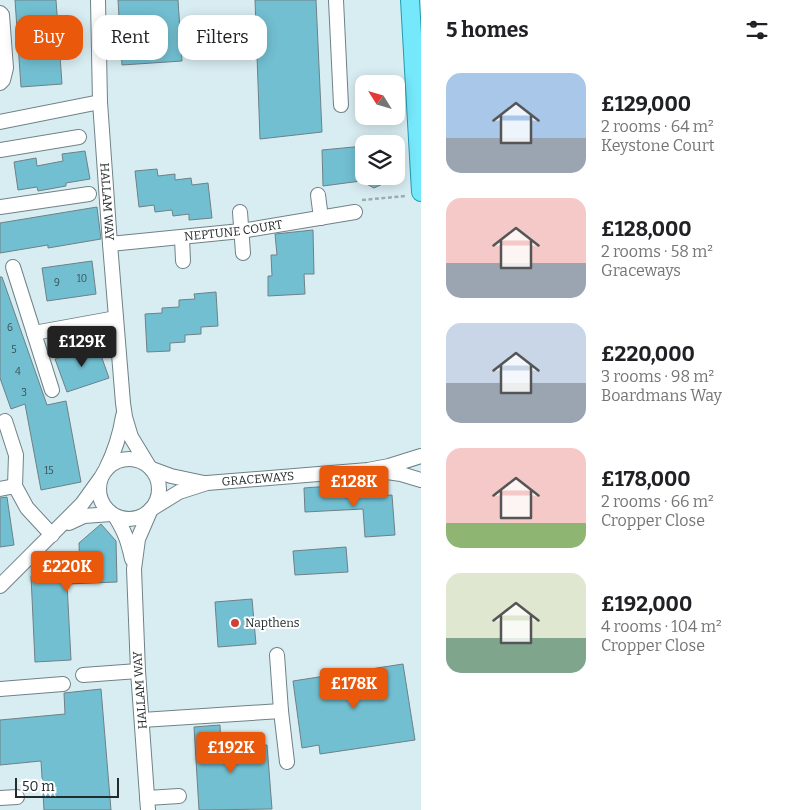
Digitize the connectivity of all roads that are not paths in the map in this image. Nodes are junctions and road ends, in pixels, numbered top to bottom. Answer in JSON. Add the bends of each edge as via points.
{"nodes":[{"id":1,"x":98,"y":0,"type":"edge"},
{"id":2,"x":336,"y":0,"type":"edge"},
{"id":3,"x":410,"y":0,"type":"edge"},
{"id":4,"x":0,"y":13,"type":"edge"},
{"id":5,"x":0,"y":83,"type":"edge"},
{"id":6,"x":100,"y":102,"type":"junction"},
{"id":7,"x":341,"y":105,"type":"dead end"},
{"id":8,"x":0,"y":122,"type":"edge"},
{"id":9,"x":79,"y":137,"type":"dead end"},
{"id":10,"x":0,"y":150,"type":"edge"},
{"id":11,"x":89,"y":194,"type":"dead end"},
{"id":12,"x":416,"y":194,"type":"edge"},
{"id":13,"x":318,"y":195,"type":"dead end"},
{"id":14,"x":0,"y":207,"type":"edge"},
{"id":15,"x":240,"y":212,"type":"dead end"},
{"id":16,"x":355,"y":212,"type":"road end"},
{"id":17,"x":321,"y":218,"type":"junction"},
{"id":18,"x":241,"y":231,"type":"junction"},
{"id":19,"x":182,"y":238,"type":"junction"},
{"id":20,"x":110,"y":244,"type":"junction"},
{"id":21,"x":243,"y":252,"type":"dead end"},
{"id":22,"x":183,"y":261,"type":"dead end"},
{"id":23,"x":13,"y":268,"type":"dead end"},
{"id":24,"x":116,"y":318,"type":"junction"},
{"id":25,"x":34,"y":333,"type":"junction"},
{"id":26,"x":52,"y":390,"type":"dead end"},
{"id":27,"x":124,"y":403,"type":"junction"},
{"id":28,"x":5,"y":421,"type":"dead end"},
{"id":29,"x":421,"y":456,"type":"edge"},
{"id":30,"x":150,"y":467,"type":"junction"},
{"id":31,"x":368,"y":470,"type":"junction"},
{"id":32,"x":103,"y":474,"type":"junction"},
{"id":33,"x":421,"y":480,"type":"edge"},
{"id":34,"x":207,"y":483,"type":"junction"},
{"id":35,"x":15,"y":486,"type":"junction"},
{"id":36,"x":0,"y":489,"type":"edge"},
{"id":37,"x":152,"y":509,"type":"junction"},
{"id":38,"x":113,"y":515,"type":"junction"},
{"id":39,"x":52,"y":535,"type":"junction"},
{"id":40,"x":134,"y":569,"type":"junction"},
{"id":41,"x":0,"y":586,"type":"edge"},
{"id":42,"x":277,"y":655,"type":"dead end"},
{"id":43,"x":138,"y":671,"type":"junction"},
{"id":44,"x":83,"y":675,"type":"dead end"},
{"id":45,"x":63,"y":684,"type":"dead end"},
{"id":46,"x":0,"y":689,"type":"edge"},
{"id":47,"x":281,"y":711,"type":"junction"},
{"id":48,"x":142,"y":720,"type":"junction"},
{"id":49,"x":287,"y":762,"type":"dead end"},
{"id":50,"x":179,"y":796,"type":"dead end"},
{"id":51,"x":17,"y":797,"type":"dead end"},
{"id":52,"x":0,"y":798,"type":"edge"},
{"id":53,"x":147,"y":804,"type":"edge"}],
"edges":[{"from":1,"to":6,"type":"street","name":"HALLAM WAY"},
{"from":2,"to":7,"type":"street"},
{"from":3,"to":12,"type":"main road"},
{"from":4,"to":5,"type":"street","via":[[6,68]]},
{"from":6,"to":8,"type":"street"},
{"from":6,"to":20,"type":"street","name":"HALLAM WAY"},
{"from":9,"to":10,"type":"street"},
{"from":11,"to":14,"type":"street"},
{"from":13,"to":17,"type":"street"},
{"from":15,"to":18,"type":"street"},
{"from":16,"to":17,"type":"street","name":"NEPTUNE COURT"},
{"from":17,"to":18,"type":"street","name":"NEPTUNE COURT"},
{"from":18,"to":19,"type":"street","name":"NEPTUNE COURT"},
{"from":18,"to":21,"type":"street"},
{"from":19,"to":20,"type":"street","name":"NEPTUNE COURT"},
{"from":19,"to":22,"type":"street"},
{"from":20,"to":24,"type":"street","name":"HALLAM WAY"},
{"from":23,"to":25,"type":"street"},
{"from":24,"to":25,"type":"street"},
{"from":24,"to":27,"type":"street","name":"HALLAM WAY"},
{"from":25,"to":26,"type":"street"},
{"from":27,"to":30,"type":"street","name":"HALLAM WAY","via":[[132,437]]},
{"from":27,"to":32,"type":"street","name":"HALLAM WAY","via":[[119,438]]},
{"from":28,"to":35,"type":"street","via":[[16,455]]},
{"from":29,"to":31,"type":"street","name":"GRACEWAYS"},
{"from":30,"to":32,"type":"street","via":[[134,459],[119,460]]},
{"from":30,"to":34,"type":"street","name":"GRACEWAYS","via":[[171,476]]},
{"from":30,"to":37,"type":"street","via":[[159,484],[157,501]]},
{"from":31,"to":33,"type":"street","name":"GRACEWAYS"},
{"from":31,"to":34,"type":"street","name":"GRACEWAYS"},
{"from":32,"to":38,"type":"street","via":[[98,486],[100,498]]},
{"from":32,"to":39,"type":"street","via":[[82,504]]},
{"from":34,"to":37,"type":"street","name":"GRACEWAYS","via":[[179,492]]},
{"from":35,"to":36,"type":"street"},
{"from":35,"to":39,"type":"street","via":[[27,508]]},
{"from":37,"to":38,"type":"street","via":[[130,520]]},
{"from":37,"to":40,"type":"street","name":"HALLAM WAY","via":[[138,539]]},
{"from":38,"to":39,"type":"street","via":[[84,516]]},
{"from":38,"to":40,"type":"street","name":"HALLAM WAY","via":[[124,530]]},
{"from":39,"to":41,"type":"street"},
{"from":40,"to":43,"type":"street","name":"HALLAM WAY"},
{"from":42,"to":47,"type":"street"},
{"from":43,"to":44,"type":"street"},
{"from":43,"to":48,"type":"street","name":"HALLAM WAY"},
{"from":45,"to":46,"type":"street"},
{"from":47,"to":48,"type":"street"},
{"from":47,"to":49,"type":"street"},
{"from":48,"to":53,"type":"street","name":"HALLAM WAY"},
{"from":50,"to":53,"type":"street"},
{"from":51,"to":52,"type":"street"}]}
